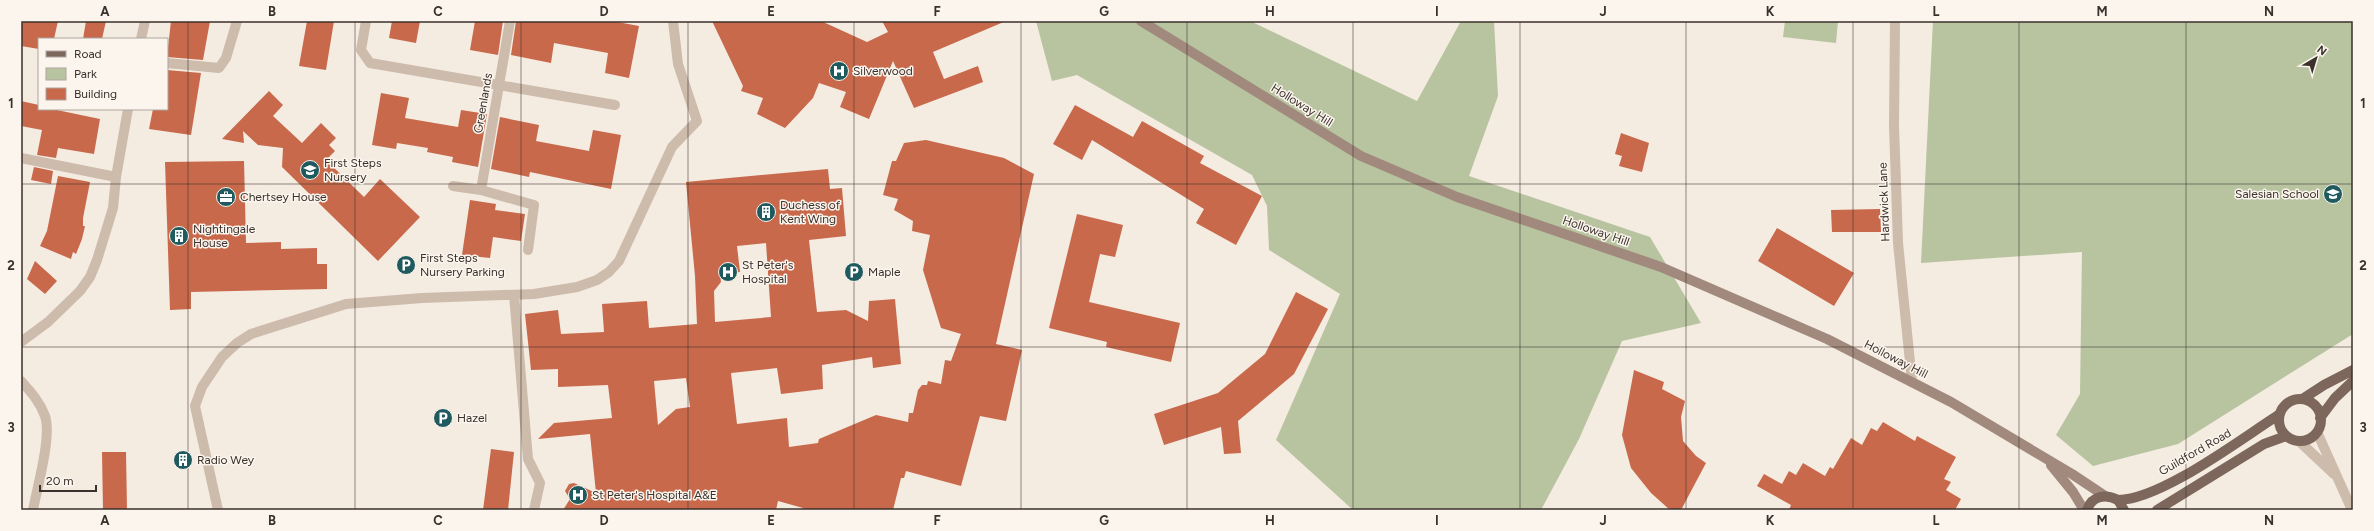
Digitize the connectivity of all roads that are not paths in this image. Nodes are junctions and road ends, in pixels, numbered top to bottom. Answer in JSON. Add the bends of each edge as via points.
{"nodes":[{"id":1,"x":145,"y":21,"type":"edge"},
{"id":2,"x":237,"y":21,"type":"edge"},
{"id":3,"x":366,"y":21,"type":"edge"},
{"id":4,"x":510,"y":21,"type":"edge"},
{"id":5,"x":673,"y":21,"type":"edge"},
{"id":6,"x":1141,"y":21,"type":"edge"},
{"id":7,"x":1896,"y":21,"type":"edge"},
{"id":8,"x":141,"y":38,"type":"edge"},
{"id":9,"x":168,"y":63,"type":"edge"},
{"id":10,"x":499,"y":86,"type":"junction"},
{"id":11,"x":615,"y":105,"type":"dead end"},
{"id":12,"x":128,"y":110,"type":"edge"},
{"id":13,"x":21,"y":158,"type":"edge"},
{"id":14,"x":116,"y":177,"type":"junction"},
{"id":15,"x":453,"y":186,"type":"dead end"},
{"id":16,"x":481,"y":190,"type":"junction"},
{"id":17,"x":528,"y":250,"type":"dead end"},
{"id":18,"x":514,"y":295,"type":"junction"},
{"id":19,"x":21,"y":342,"type":"edge"},
{"id":20,"x":2353,"y":370,"type":"edge"},
{"id":21,"x":21,"y":381,"type":"edge"},
{"id":22,"x":2353,"y":381,"type":"edge"},
{"id":23,"x":1912,"y":382,"type":"junction"},
{"id":24,"x":2304,"y":398,"type":"junction"},
{"id":25,"x":2280,"y":414,"type":"junction"},
{"id":26,"x":2320,"y":418,"type":"junction"},
{"id":27,"x":2317,"y":432,"type":"junction"},
{"id":28,"x":2286,"y":436,"type":"junction"},
{"id":29,"x":2300,"y":442,"type":"junction"},
{"id":30,"x":2047,"y":460,"type":"junction"},
{"id":31,"x":2337,"y":476,"type":"junction"},
{"id":32,"x":2105,"y":496,"type":"junction"},
{"id":33,"x":2118,"y":500,"type":"junction"},
{"id":34,"x":33,"y":510,"type":"edge"},
{"id":35,"x":218,"y":510,"type":"edge"},
{"id":36,"x":534,"y":510,"type":"edge"},
{"id":37,"x":2086,"y":510,"type":"edge"},
{"id":38,"x":2124,"y":510,"type":"edge"},
{"id":39,"x":2157,"y":510,"type":"edge"},
{"id":40,"x":2352,"y":510,"type":"edge"}],
"edges":[{"from":1,"to":8,"type":"street"},
{"from":2,"to":9,"type":"street","via":[[226,58],[219,68]]},
{"from":3,"to":10,"type":"street","via":[[361,50],[370,63]]},
{"from":4,"to":10,"type":"street","name":"Greenlands"},
{"from":5,"to":18,"type":"street","via":[[678,64],[697,121],[672,147],[619,261],[597,280],[577,287]]},
{"from":6,"to":23,"type":"main road","name":"Holloway Hill","via":[[1361,156],[1457,197],[1661,267],[1828,339]]},
{"from":7,"to":23,"type":"street","name":"Hardwick Lane","via":[[1894,126],[1898,243]]},
{"from":10,"to":11,"type":"street"},
{"from":10,"to":16,"type":"street","name":"Greenlands"},
{"from":12,"to":14,"type":"street"},
{"from":13,"to":14,"type":"street"},
{"from":14,"to":19,"type":"street","via":[[113,208],[90,277],[62,309]]},
{"from":15,"to":16,"type":"street"},
{"from":16,"to":17,"type":"street","via":[[534,205]]},
{"from":18,"to":35,"type":"street","via":[[346,304],[251,334],[237,343],[222,357],[202,386],[195,406]]},
{"from":18,"to":36,"type":"street","via":[[528,459],[540,483]]},
{"from":20,"to":24,"type":"main road"},
{"from":21,"to":34,"type":"street","via":[[35,396],[46,417],[47,435]]},
{"from":22,"to":26,"type":"main road","via":[[2334,398]]},
{"from":23,"to":30,"type":"main road","name":"Holloway Hill","via":[[1951,402]]},
{"from":24,"to":25,"type":"main road","via":[[2291,401]]},
{"from":24,"to":26,"type":"main road","via":[[2314,404]]},
{"from":25,"to":28,"type":"main road","via":[[2280,425]]},
{"from":25,"to":33,"type":"main road","name":"Guildford Road","via":[[2188,473],[2140,497]]},
{"from":26,"to":27,"type":"main road"},
{"from":27,"to":29,"type":"main road"},
{"from":27,"to":31,"type":"street"},
{"from":28,"to":29,"type":"main road"},
{"from":28,"to":39,"type":"main road","via":[[2264,444]]},
{"from":29,"to":31,"type":"street"},
{"from":30,"to":32,"type":"main road","name":"Holloway Hill"},
{"from":30,"to":37,"type":"main road","name":"Holloway Hill"},
{"from":31,"to":40,"type":"street"},
{"from":32,"to":33,"type":"main road"},
{"from":32,"to":37,"type":"main road","via":[[2095,499]]},
{"from":33,"to":38,"type":"main road"}]}
